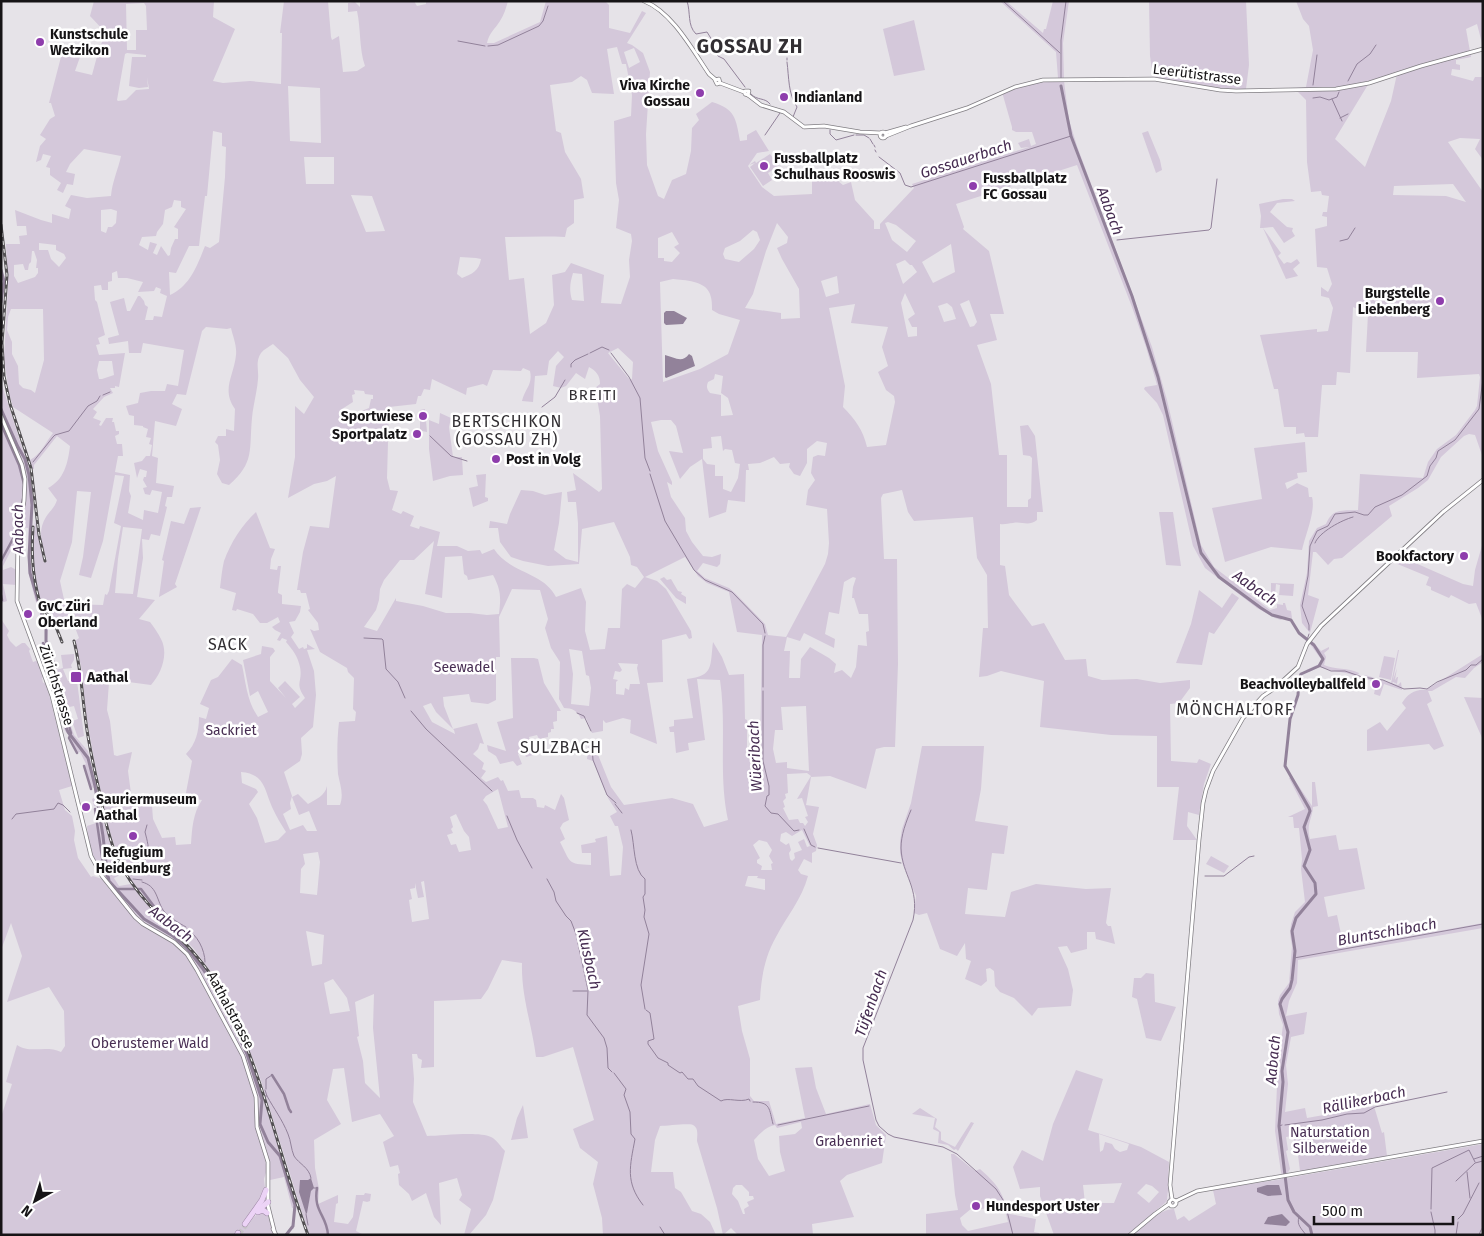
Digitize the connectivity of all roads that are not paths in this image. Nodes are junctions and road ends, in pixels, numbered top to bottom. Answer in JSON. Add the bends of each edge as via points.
{"nodes":[{"id":1,"x":644,"y":1,"type":"edge"},
{"id":2,"x":1483,"y":49,"type":"edge"},
{"id":3,"x":1,"y":416,"type":"edge"},
{"id":4,"x":1483,"y":480,"type":"edge"},
{"id":5,"x":107,"y":884,"type":"joint"},
{"id":6,"x":1483,"y":1141,"type":"edge"},
{"id":7,"x":268,"y":1182,"type":"junction"},
{"id":8,"x":266,"y":1190,"type":"junction"},
{"id":9,"x":1172,"y":1199,"type":"junction"},
{"id":10,"x":267,"y":1202,"type":"junction"},
{"id":11,"x":1176,"y":1202,"type":"junction"},
{"id":12,"x":1169,"y":1204,"type":"junction"},
{"id":13,"x":254,"y":1211,"type":"junction"},
{"id":14,"x":268,"y":1213,"type":"junction"},
{"id":15,"x":251,"y":1218,"type":"junction"},
{"id":16,"x":274,"y":1230,"type":"junction"},
{"id":17,"x":276,"y":1235,"type":"edge"},
{"id":18,"x":1130,"y":1235,"type":"edge"}],
"edges":[{"from":1,"to":2,"type":"main road","name":"Leerütistrasse","via":[[665,14],[709,74],[720,83],[746,94],[761,105],[785,113],[804,127],[829,127],[883,135],[1043,80],[1154,79],[1236,91],[1336,89],[1369,83]]},
{"from":3,"to":5,"type":"main road","name":"Zürichstrasse","via":[[23,468],[26,488],[19,532],[16,598],[47,680],[91,856]]},
{"from":4,"to":9,"type":"main road","via":[[1443,512],[1321,626],[1307,644],[1296,669],[1263,696],[1243,718],[1211,774],[1203,803],[1193,909],[1170,1188]]},
{"from":5,"to":7,"type":"main road","name":"Aathalstrasse","via":[[139,921],[183,949],[202,979],[248,1068],[257,1102],[257,1127],[268,1162]]},
{"from":6,"to":11,"type":"main road","via":[[1196,1191]]},
{"from":7,"to":8,"type":"main road","name":"Aathalstrasse"},
{"from":7,"to":10,"type":"main road","name":"Aathalstrasse"},
{"from":8,"to":10,"type":"main road","name":"Aathalstrasse"},
{"from":8,"to":13,"type":"highway"},
{"from":9,"to":11,"type":"main road"},
{"from":9,"to":12,"type":"main road"},
{"from":10,"to":13,"type":"highway"},
{"from":10,"to":14,"type":"main road","name":"Aathalstrasse"},
{"from":10,"to":15,"type":"highway"},
{"from":10,"to":16,"type":"main road","name":"Aathalstrasse"},
{"from":11,"to":12,"type":"main road","via":[[1174,1206]]},
{"from":12,"to":18,"type":"main road"},
{"from":13,"to":15,"type":"highway","via":[[245,1224]]},
{"from":14,"to":15,"type":"highway","via":[[261,1210]]},
{"from":14,"to":16,"type":"main road","name":"Aathalstrasse"},
{"from":16,"to":17,"type":"main road","name":"Aathalstrasse"}]}
